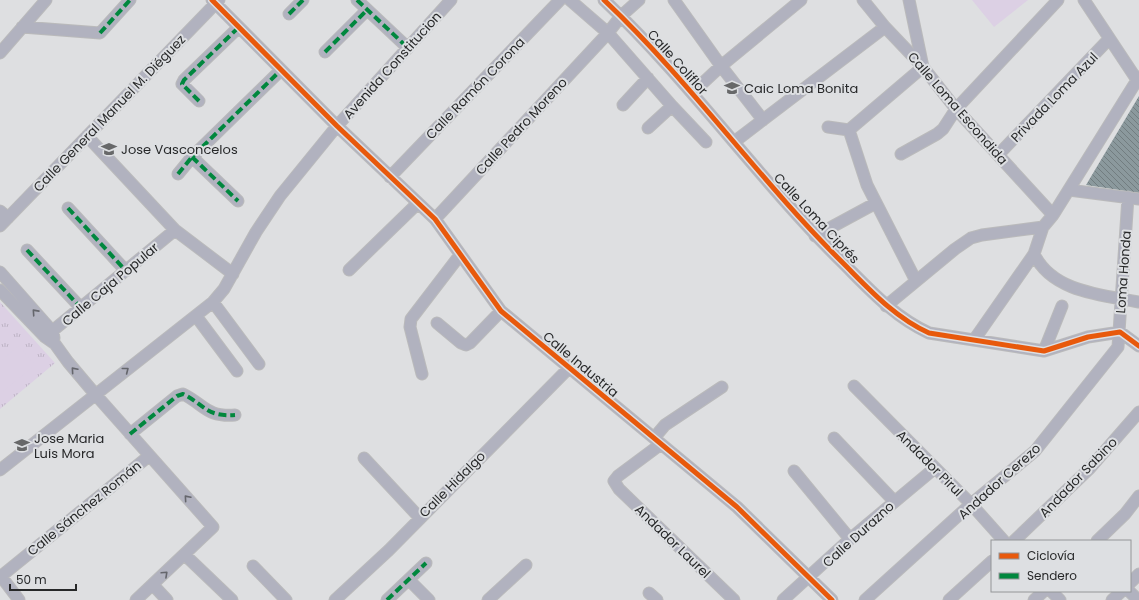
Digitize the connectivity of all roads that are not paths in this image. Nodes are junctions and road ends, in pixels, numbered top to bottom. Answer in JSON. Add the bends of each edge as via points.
{"nodes":[{"id":1,"x":46,"y":0,"type":"edge"},
{"id":2,"x":130,"y":0,"type":"edge"},
{"id":3,"x":302,"y":0,"type":"edge"},
{"id":4,"x":357,"y":0,"type":"edge"},
{"id":5,"x":451,"y":0,"type":"edge"},
{"id":6,"x":560,"y":0,"type":"edge"},
{"id":7,"x":570,"y":0,"type":"edge"},
{"id":8,"x":604,"y":0,"type":"edge"},
{"id":9,"x":639,"y":0,"type":"edge"},
{"id":10,"x":674,"y":0,"type":"edge"},
{"id":11,"x":801,"y":0,"type":"edge"},
{"id":12,"x":863,"y":0,"type":"edge"},
{"id":13,"x":909,"y":0,"type":"edge"},
{"id":14,"x":1058,"y":0,"type":"edge"},
{"id":15,"x":1084,"y":0,"type":"edge"},
{"id":16,"x":215,"y":1,"type":"edge"},
{"id":17,"x":367,"y":10,"type":"junction"},
{"id":18,"x":289,"y":14,"type":"dead end"},
{"id":19,"x":622,"y":16,"type":"junction"},
{"id":20,"x":239,"y":27,"type":"junction"},
{"id":21,"x":885,"y":27,"type":"junction"},
{"id":22,"x":22,"y":28,"type":"junction"},
{"id":23,"x":608,"y":33,"type":"junction"},
{"id":24,"x":1109,"y":39,"type":"junction"},
{"id":25,"x":408,"y":48,"type":"junction"},
{"id":26,"x":326,"y":52,"type":"dead end"},
{"id":27,"x":0,"y":53,"type":"edge"},
{"id":28,"x":721,"y":66,"type":"junction"},
{"id":29,"x":923,"y":67,"type":"junction"},
{"id":30,"x":281,"y":70,"type":"junction"},
{"id":31,"x":648,"y":78,"type":"junction"},
{"id":32,"x":1138,"y":80,"type":"edge"},
{"id":33,"x":692,"y":93,"type":"junction"},
{"id":34,"x":199,"y":101,"type":"dead end"},
{"id":35,"x":623,"y":105,"type":"dead end"},
{"id":36,"x":672,"y":106,"type":"junction"},
{"id":37,"x":956,"y":109,"type":"junction"},
{"id":38,"x":763,"y":120,"type":"junction"},
{"id":39,"x":337,"y":126,"type":"junction"},
{"id":40,"x":828,"y":127,"type":"dead end"},
{"id":41,"x":648,"y":128,"type":"dead end"},
{"id":42,"x":849,"y":130,"type":"junction"},
{"id":43,"x":87,"y":136,"type":"junction"},
{"id":44,"x":706,"y":142,"type":"dead end"},
{"id":45,"x":734,"y":142,"type":"junction"},
{"id":46,"x":901,"y":154,"type":"dead end"},
{"id":47,"x":998,"y":155,"type":"junction"},
{"id":48,"x":192,"y":157,"type":"junction"},
{"id":49,"x":178,"y":174,"type":"dead end"},
{"id":50,"x":390,"y":177,"type":"junction"},
{"id":51,"x":1069,"y":190,"type":"junction"},
{"id":52,"x":1134,"y":198,"type":"edge"},
{"id":53,"x":238,"y":201,"type":"dead end"},
{"id":54,"x":418,"y":203,"type":"junction"},
{"id":55,"x":876,"y":203,"type":"junction"},
{"id":56,"x":68,"y":208,"type":"dead end"},
{"id":57,"x":1053,"y":215,"type":"junction"},
{"id":58,"x":3,"y":218,"type":"edge"},
{"id":59,"x":435,"y":219,"type":"junction"},
{"id":60,"x":1043,"y":227,"type":"junction"},
{"id":61,"x":175,"y":230,"type":"junction"},
{"id":62,"x":816,"y":236,"type":"junction"},
{"id":63,"x":27,"y":250,"type":"dead end"},
{"id":64,"x":1034,"y":254,"type":"junction"},
{"id":65,"x":460,"y":255,"type":"junction"},
{"id":66,"x":349,"y":270,"type":"dead end"},
{"id":67,"x":126,"y":271,"type":"junction"},
{"id":68,"x":0,"y":272,"type":"edge"},
{"id":69,"x":233,"y":274,"type":"junction"},
{"id":70,"x":916,"y":281,"type":"junction"},
{"id":71,"x":0,"y":290,"type":"edge"},
{"id":72,"x":1120,"y":299,"type":"junction"},
{"id":73,"x":213,"y":302,"type":"junction"},
{"id":74,"x":1139,"y":302,"type":"edge"},
{"id":75,"x":886,"y":306,"type":"junction"},
{"id":76,"x":1062,"y":306,"type":"dead end"},
{"id":77,"x":81,"y":308,"type":"junction"},
{"id":78,"x":501,"y":311,"type":"junction"},
{"id":79,"x":196,"y":316,"type":"junction"},
{"id":80,"x":437,"y":323,"type":"dead end"},
{"id":81,"x":1120,"y":332,"type":"junction"},
{"id":82,"x":49,"y":334,"type":"junction"},
{"id":83,"x":974,"y":340,"type":"junction"},
{"id":84,"x":1139,"y":346,"type":"edge"},
{"id":85,"x":1118,"y":347,"type":"joint"},
{"id":86,"x":1044,"y":351,"type":"junction"},
{"id":87,"x":259,"y":364,"type":"dead end"},
{"id":88,"x":569,"y":368,"type":"junction"},
{"id":89,"x":237,"y":371,"type":"dead end"},
{"id":90,"x":422,"y":374,"type":"dead end"},
{"id":91,"x":854,"y":386,"type":"dead end"},
{"id":92,"x":722,"y":387,"type":"dead end"},
{"id":93,"x":95,"y":394,"type":"junction"},
{"id":94,"x":1139,"y":412,"type":"edge"},
{"id":95,"x":235,"y":415,"type":"dead end"},
{"id":96,"x":130,"y":434,"type":"junction"},
{"id":97,"x":834,"y":438,"type":"dead end"},
{"id":98,"x":657,"y":441,"type":"junction"},
{"id":99,"x":149,"y":456,"type":"junction"},
{"id":100,"x":364,"y":458,"type":"dead end"},
{"id":101,"x":935,"y":468,"type":"junction"},
{"id":102,"x":0,"y":470,"type":"edge"},
{"id":103,"x":794,"y":471,"type":"dead end"},
{"id":104,"x":1139,"y":496,"type":"edge"},
{"id":105,"x":894,"y":502,"type":"junction"},
{"id":106,"x":972,"y":504,"type":"junction"},
{"id":107,"x":419,"y":517,"type":"junction"},
{"id":108,"x":850,"y":539,"type":"junction"},
{"id":109,"x":1003,"y":540,"type":"edge"},
{"id":110,"x":1015,"y":540,"type":"edge"},
{"id":111,"x":1097,"y":540,"type":"edge"},
{"id":112,"x":185,"y":555,"type":"junction"},
{"id":113,"x":991,"y":562,"type":"edge"},
{"id":114,"x":426,"y":563,"type":"dead end"},
{"id":115,"x":526,"y":565,"type":"dead end"},
{"id":116,"x":253,"y":566,"type":"dead end"},
{"id":117,"x":1139,"y":574,"type":"edge"},
{"id":118,"x":0,"y":576,"type":"edge"},
{"id":119,"x":809,"y":578,"type":"junction"},
{"id":120,"x":409,"y":580,"type":"junction"},
{"id":121,"x":1131,"y":582,"type":"edge"},
{"id":122,"x":153,"y":585,"type":"junction"},
{"id":123,"x":1043,"y":592,"type":"edge"},
{"id":124,"x":1052,"y":592,"type":"edge"},
{"id":125,"x":1121,"y":592,"type":"edge"},
{"id":126,"x":1130,"y":592,"type":"edge"},
{"id":127,"x":19,"y":600,"type":"edge"},
{"id":128,"x":136,"y":600,"type":"edge"},
{"id":129,"x":167,"y":600,"type":"edge"},
{"id":130,"x":232,"y":600,"type":"edge"},
{"id":131,"x":286,"y":600,"type":"edge"},
{"id":132,"x":335,"y":600,"type":"edge"},
{"id":133,"x":387,"y":600,"type":"edge"},
{"id":134,"x":429,"y":600,"type":"edge"},
{"id":135,"x":488,"y":600,"type":"edge"},
{"id":136,"x":734,"y":600,"type":"edge"},
{"id":137,"x":783,"y":600,"type":"edge"},
{"id":138,"x":832,"y":600,"type":"edge"},
{"id":139,"x":864,"y":600,"type":"edge"},
{"id":140,"x":949,"y":600,"type":"edge"},
{"id":141,"x":1034,"y":600,"type":"edge"},
{"id":142,"x":1060,"y":600,"type":"edge"},
{"id":143,"x":1112,"y":600,"type":"edge"},
{"id":144,"x":1138,"y":600,"type":"edge"}],
"edges":[{"from":1,"to":22,"type":"street"},
{"from":2,"to":22,"type":"street","via":[[100,33]]},
{"from":3,"to":18,"type":"street"},
{"from":4,"to":17,"type":"street"},
{"from":5,"to":25,"type":"street","name":"Avenida Constitucion"},
{"from":6,"to":50,"type":"street","name":"Calle Ramón Corona"},
{"from":7,"to":23,"type":"street"},
{"from":8,"to":19,"type":"street","name":"Calle Coliflor"},
{"from":9,"to":19,"type":"street","name":"Calle Pedro Moreno"},
{"from":10,"to":28,"type":"street"},
{"from":11,"to":28,"type":"street"},
{"from":12,"to":21,"type":"street","name":"Calle Loma Escondida"},
{"from":13,"to":29,"type":"street"},
{"from":14,"to":37,"type":"street"},
{"from":15,"to":24,"type":"street"},
{"from":16,"to":20,"type":"street","name":"Calle Industria"},
{"from":16,"to":43,"type":"street","name":"Calle General Manuel M. Diéguez"},
{"from":17,"to":25,"type":"street"},
{"from":17,"to":26,"type":"street"},
{"from":19,"to":23,"type":"street","name":"Calle Pedro Moreno"},
{"from":19,"to":33,"type":"street","name":"Calle Coliflor"},
{"from":20,"to":30,"type":"street","name":"Calle Industria"},
{"from":20,"to":34,"type":"street","via":[[184,80],[182,84]]},
{"from":21,"to":29,"type":"street","name":"Calle Loma Escondida"},
{"from":21,"to":38,"type":"street"},
{"from":22,"to":27,"type":"street"},
{"from":23,"to":31,"type":"street"},
{"from":23,"to":59,"type":"street","name":"Calle Pedro Moreno"},
{"from":24,"to":32,"type":"street"},
{"from":24,"to":47,"type":"street","name":"Privada Loma Azul"},
{"from":25,"to":39,"type":"street","name":"Avenida Constitucion"},
{"from":28,"to":33,"type":"street"},
{"from":28,"to":38,"type":"street"},
{"from":29,"to":37,"type":"street","name":"Calle Loma Escondida"},
{"from":29,"to":42,"type":"street"},
{"from":30,"to":39,"type":"street","name":"Calle Industria"},
{"from":30,"to":48,"type":"street"},
{"from":31,"to":35,"type":"street"},
{"from":31,"to":36,"type":"street"},
{"from":32,"to":51,"type":"street"},
{"from":33,"to":45,"type":"street","name":"Calle Coliflor"},
{"from":36,"to":41,"type":"street"},
{"from":36,"to":44,"type":"street"},
{"from":37,"to":46,"type":"street","via":[[937,134]]},
{"from":37,"to":47,"type":"street","name":"Calle Loma Escondida"},
{"from":38,"to":45,"type":"street"},
{"from":39,"to":50,"type":"street","name":"Calle Industria"},
{"from":39,"to":69,"type":"street","name":"Avenida Constitucion","via":[[280,196]]},
{"from":40,"to":42,"type":"street"},
{"from":42,"to":55,"type":"street","via":[[867,185]]},
{"from":43,"to":58,"type":"street","name":"Calle General Manuel M. Diéguez"},
{"from":43,"to":61,"type":"street"},
{"from":45,"to":62,"type":"street","name":"Calle Loma Ciprés"},
{"from":47,"to":57,"type":"street","name":"Calle Loma Escondida"},
{"from":48,"to":49,"type":"street"},
{"from":48,"to":53,"type":"street"},
{"from":50,"to":54,"type":"street","name":"Calle Industria"},
{"from":51,"to":52,"type":"street"},
{"from":51,"to":57,"type":"street"},
{"from":52,"to":72,"type":"street","name":"Loma Honda"},
{"from":54,"to":59,"type":"street","name":"Calle Industria"},
{"from":54,"to":66,"type":"street"},
{"from":55,"to":62,"type":"street"},
{"from":55,"to":70,"type":"street"},
{"from":56,"to":67,"type":"street"},
{"from":57,"to":60,"type":"street"},
{"from":59,"to":65,"type":"street","name":"Calle Industria"},
{"from":60,"to":64,"type":"street"},
{"from":60,"to":70,"type":"street","via":[[971,238]]},
{"from":61,"to":67,"type":"street","name":"Calle Caja Popular"},
{"from":61,"to":69,"type":"street"},
{"from":62,"to":75,"type":"street","name":"Calle Loma Ciprés"},
{"from":63,"to":77,"type":"street"},
{"from":64,"to":72,"type":"street","via":[[1039,265],[1047,273],[1070,287]]},
{"from":64,"to":83,"type":"street"},
{"from":65,"to":78,"type":"street","name":"Calle Industria"},
{"from":65,"to":90,"type":"street","via":[[411,319],[410,327]]},
{"from":67,"to":77,"type":"street","name":"Calle Caja Popular"},
{"from":82,"to":68,"type":"street","one_way":true},
{"from":69,"to":73,"type":"street","name":"Avenida Constitucion"},
{"from":70,"to":75,"type":"street"},
{"from":71,"to":82,"type":"street"},
{"from":72,"to":74,"type":"street"},
{"from":72,"to":81,"type":"street","name":"Loma Honda"},
{"from":73,"to":79,"type":"street","name":"Avenida Constitucion"},
{"from":73,"to":87,"type":"street"},
{"from":75,"to":83,"type":"street","name":"Calle Loma Ciprés","via":[[913,326],[929,333]]},
{"from":76,"to":86,"type":"street"},
{"from":77,"to":82,"type":"street","name":"Calle Caja Popular"},
{"from":78,"to":80,"type":"street","via":[[470,343],[466,344],[461,343]]},
{"from":78,"to":88,"type":"street","name":"Calle Industria"},
{"from":79,"to":89,"type":"street"},
{"from":93,"to":79,"type":"street","name":"Avenida Constitucion","one_way":true},
{"from":81,"to":84,"type":"street"},
{"from":81,"to":85,"type":"street","name":"Loma Honda"},
{"from":81,"to":86,"type":"street","via":[[1088,337]]},
{"from":93,"to":82,"type":"street","one_way":true},
{"from":83,"to":86,"type":"street","name":"Calle Loma Ciprés"},
{"from":85,"to":106,"type":"street","name":"Andador Cerezo","via":[[1035,451]]},
{"from":88,"to":98,"type":"street","name":"Calle Industria"},
{"from":88,"to":107,"type":"street","name":"Calle Hidalgo"},
{"from":91,"to":101,"type":"street","name":"Andador Pirul"},
{"from":92,"to":98,"type":"street","via":[[665,425]]},
{"from":93,"to":96,"type":"street"},
{"from":93,"to":102,"type":"street","name":"Avenida Constitucion"},
{"from":94,"to":110,"type":"street","name":"Andador Sabino","via":[[1090,468]]},
{"from":95,"to":96,"type":"street","via":[[218,415],[206,411],[182,394]]},
{"from":96,"to":99,"type":"street"},
{"from":97,"to":105,"type":"street"},
{"from":98,"to":119,"type":"street","name":"Calle Industria","via":[[737,507]]},
{"from":98,"to":136,"type":"street","name":"Andador Laurel","via":[[614,481],[619,489]]},
{"from":112,"to":99,"type":"street","one_way":true,"via":[[212,527]]},
{"from":99,"to":118,"type":"street","name":"Calle Sánchez Román"},
{"from":100,"to":107,"type":"street"},
{"from":101,"to":105,"type":"street","name":"Calle Durazno"},
{"from":101,"to":106,"type":"street","name":"Andador Pirul"},
{"from":103,"to":108,"type":"street"},
{"from":104,"to":111,"type":"street"},
{"from":105,"to":108,"type":"street","name":"Calle Durazno"},
{"from":106,"to":109,"type":"street","name":"Andador Pirul"},
{"from":106,"to":139,"type":"street","name":"Andador Cerezo"},
{"from":107,"to":132,"type":"street","name":"Calle Hidalgo","via":[[389,550]]},
{"from":108,"to":119,"type":"street","name":"Calle Durazno"},
{"from":122,"to":112,"type":"street","one_way":true},
{"from":112,"to":130,"type":"street"},
{"from":113,"to":140,"type":"street"},
{"from":114,"to":120,"type":"street"},
{"from":115,"to":135,"type":"street"},
{"from":116,"to":131,"type":"street"},
{"from":117,"to":121,"type":"street"},
{"from":118,"to":127,"type":"street"},
{"from":119,"to":137,"type":"street","name":"Calle Durazno"},
{"from":119,"to":138,"type":"street","name":"Calle Industria"},
{"from":120,"to":133,"type":"street"},
{"from":120,"to":134,"type":"street"},
{"from":122,"to":128,"type":"street"},
{"from":122,"to":129,"type":"street"},
{"from":123,"to":141,"type":"street"},
{"from":124,"to":142,"type":"street"},
{"from":125,"to":143,"type":"street"},
{"from":126,"to":144,"type":"street"}]}
